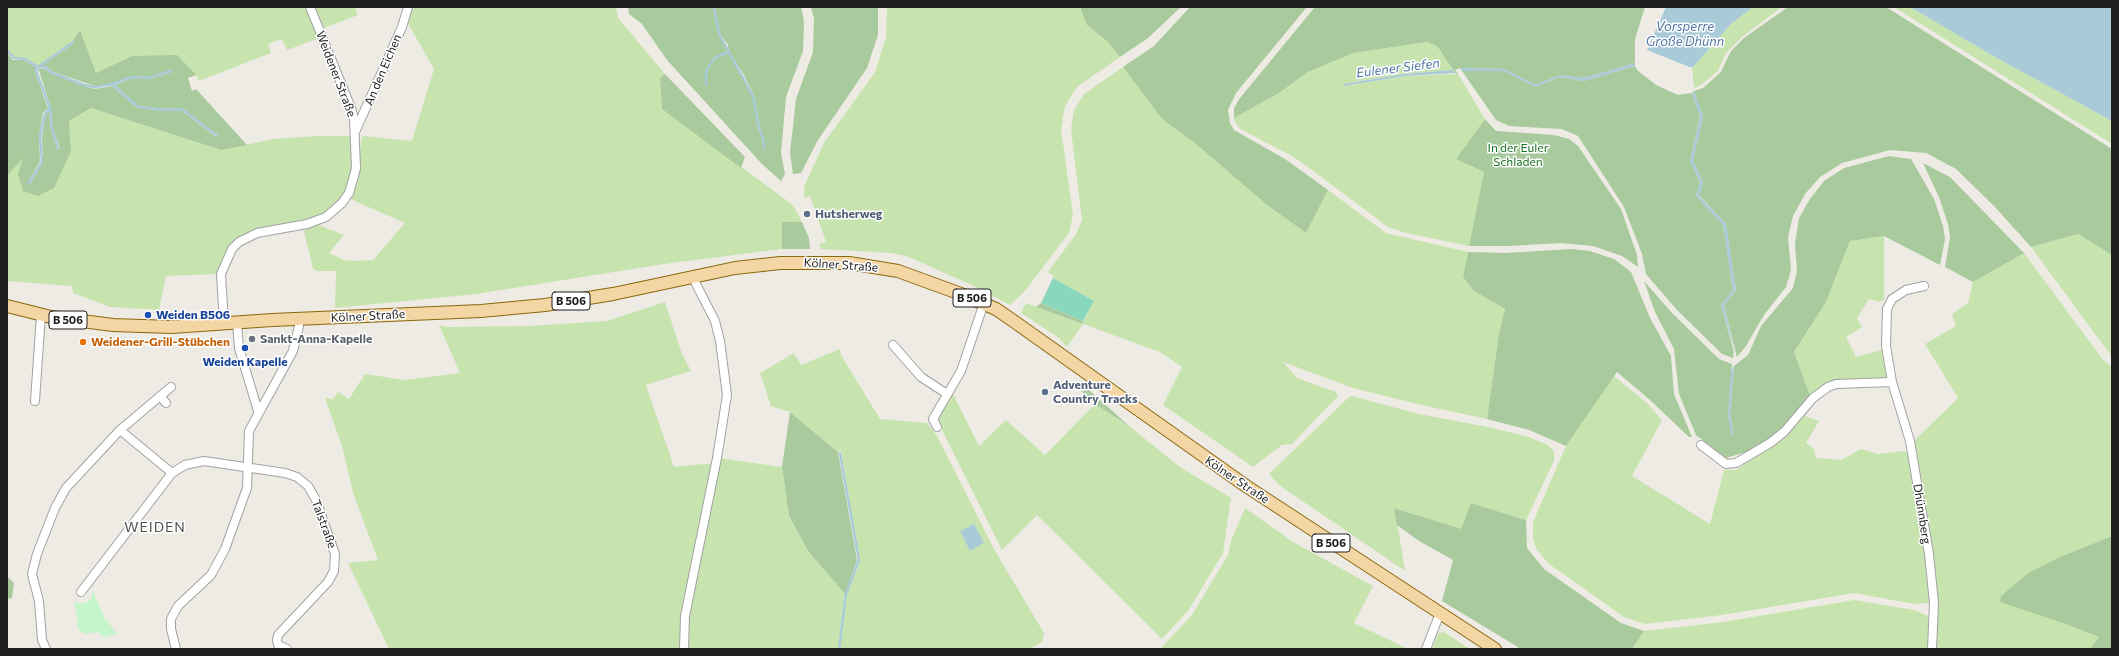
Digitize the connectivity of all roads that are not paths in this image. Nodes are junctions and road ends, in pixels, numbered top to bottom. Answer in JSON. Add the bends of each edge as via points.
{"nodes":[{"id":1,"x":310,"y":7,"type":"edge"},
{"id":2,"x":408,"y":7,"type":"edge"},
{"id":3,"x":354,"y":132,"type":"junction"},
{"id":4,"x":693,"y":278,"type":"junction"},
{"id":5,"x":1924,"y":286,"type":"dead end"},
{"id":6,"x":984,"y":304,"type":"junction"},
{"id":7,"x":7,"y":306,"type":"edge"},
{"id":8,"x":41,"y":315,"type":"junction"},
{"id":9,"x":299,"y":319,"type":"junction"},
{"id":10,"x":236,"y":323,"type":"junction"},
{"id":11,"x":224,"y":324,"type":"junction"},
{"id":12,"x":893,"y":346,"type":"dead end"},
{"id":13,"x":1892,"y":382,"type":"junction"},
{"id":14,"x":171,"y":387,"type":"dead end"},
{"id":15,"x":947,"y":394,"type":"junction"},
{"id":16,"x":160,"y":396,"type":"junction"},
{"id":17,"x":35,"y":401,"type":"dead end"},
{"id":18,"x":166,"y":403,"type":"dead end"},
{"id":19,"x":258,"y":411,"type":"junction"},
{"id":20,"x":937,"y":427,"type":"dead end"},
{"id":21,"x":120,"y":430,"type":"junction"},
{"id":22,"x":1701,"y":445,"type":"dead end"},
{"id":23,"x":247,"y":466,"type":"junction"},
{"id":24,"x":172,"y":473,"type":"junction"},
{"id":25,"x":81,"y":592,"type":"dead end"},
{"id":26,"x":1440,"y":613,"type":"junction"},
{"id":27,"x":46,"y":649,"type":"edge"},
{"id":28,"x":176,"y":649,"type":"edge"},
{"id":29,"x":287,"y":649,"type":"edge"},
{"id":30,"x":684,"y":649,"type":"edge"},
{"id":31,"x":1426,"y":649,"type":"edge"},
{"id":32,"x":1495,"y":649,"type":"edge"},
{"id":33,"x":1932,"y":649,"type":"edge"}],
"edges":[{"from":1,"to":3,"type":"street","name":"Weidener Straße","via":[[351,108]]},
{"from":2,"to":3,"type":"street","name":"An den Eichen","via":[[402,27]]},
{"from":3,"to":11,"type":"street","name":"Weidener Straße","via":[[354,176],[349,193],[336,209],[318,222],[257,233],[239,242],[232,249],[221,274]]},
{"from":4,"to":6,"type":"main road","name":"Kölner Straße","number":"B 506","via":[[761,264],[849,263],[898,271],[943,286]]},
{"from":4,"to":9,"type":"main road","name":"Kölner Straße","number":"B 506","via":[[545,305],[481,311]]},
{"from":4,"to":30,"type":"street","via":[[714,321],[722,348],[727,396],[685,616]]},
{"from":5,"to":13,"type":"street","name":"Dhünnberg","via":[[1906,290],[1892,299],[1887,309],[1886,346]]},
{"from":6,"to":15,"type":"street","via":[[961,371]]},
{"from":6,"to":26,"type":"main road","name":"Kölner Straße","number":"B 506","via":[[1012,320],[1240,482]]},
{"from":7,"to":8,"type":"main road","name":"Kölner Straße","number":"B 506"},
{"from":8,"to":11,"type":"main road","name":"Kölner Straße","number":"B 506","via":[[113,326]]},
{"from":8,"to":17,"type":"street"},
{"from":9,"to":10,"type":"main road","name":"Kölner Straße","number":"B 506"},
{"from":9,"to":19,"type":"street","via":[[293,351]]},
{"from":10,"to":11,"type":"main road","name":"Kölner Straße","number":"B 506"},
{"from":10,"to":19,"type":"street","via":[[242,357]]},
{"from":12,"to":15,"type":"street","via":[[921,376]]},
{"from":13,"to":22,"type":"street","via":[[1836,384],[1828,387],[1813,398],[1784,432],[1764,447],[1736,462],[1726,464]]},
{"from":13,"to":33,"type":"street","name":"Dhünnberg","via":[[1910,441],[1929,554],[1934,603]]},
{"from":14,"to":16,"type":"street"},
{"from":15,"to":20,"type":"street","via":[[933,419]]},
{"from":16,"to":18,"type":"street"},
{"from":16,"to":21,"type":"street"},
{"from":19,"to":23,"type":"street","via":[[249,431]]},
{"from":21,"to":24,"type":"street"},
{"from":21,"to":27,"type":"street","via":[[66,488],[55,508],[37,554],[32,574],[39,601],[42,640]]},
{"from":23,"to":24,"type":"street","via":[[204,461],[185,465]]},
{"from":23,"to":28,"type":"street","via":[[247,488],[220,560],[211,575],[178,606],[171,618]]},
{"from":23,"to":29,"type":"street","name":"Talstraße","via":[[285,472],[308,486],[316,500],[335,554],[334,571],[328,582],[278,635],[278,645]]},
{"from":24,"to":25,"type":"street"},
{"from":26,"to":31,"type":"street"},
{"from":26,"to":32,"type":"main road","name":"Kölner Straße","number":"B 506"}]}
